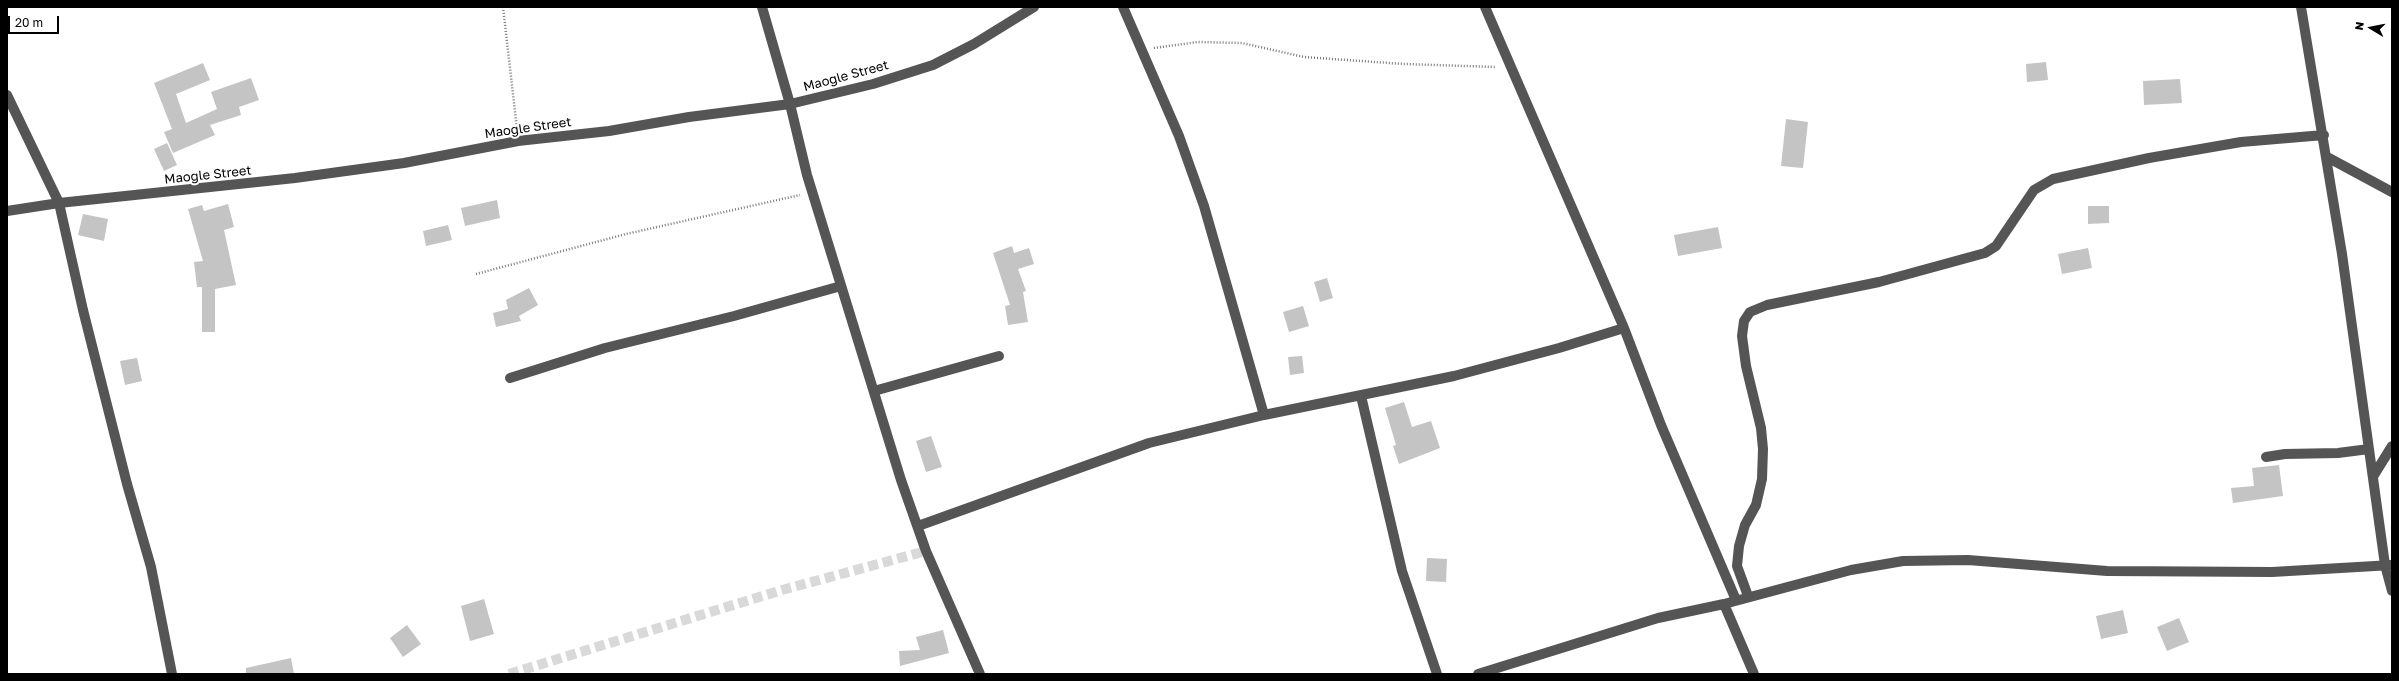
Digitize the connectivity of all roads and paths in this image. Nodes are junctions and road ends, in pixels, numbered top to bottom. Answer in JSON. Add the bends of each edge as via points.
{"nodes":[{"id":1,"x":503,"y":7,"type":"edge"},
{"id":2,"x":762,"y":7,"type":"edge"},
{"id":3,"x":1034,"y":7,"type":"edge"},
{"id":4,"x":1123,"y":7,"type":"edge"},
{"id":5,"x":1485,"y":7,"type":"edge"},
{"id":6,"x":2301,"y":7,"type":"edge"},
{"id":7,"x":1141,"y":50,"type":"junction"},
{"id":8,"x":1513,"y":68,"type":"junction"},
{"id":9,"x":7,"y":95,"type":"edge"},
{"id":10,"x":790,"y":104,"type":"junction"},
{"id":11,"x":2324,"y":135,"type":"junction"},
{"id":12,"x":518,"y":141,"type":"junction"},
{"id":13,"x":2327,"y":157,"type":"junction"},
{"id":14,"x":812,"y":192,"type":"junction"},
{"id":15,"x":2392,"y":192,"type":"edge"},
{"id":16,"x":59,"y":203,"type":"junction"},
{"id":17,"x":7,"y":211,"type":"edge"},
{"id":18,"x":476,"y":274,"type":"dead end"},
{"id":19,"x":841,"y":286,"type":"junction"},
{"id":20,"x":1624,"y":328,"type":"junction"},
{"id":21,"x":999,"y":356,"type":"dead end"},
{"id":22,"x":510,"y":378,"type":"dead end"},
{"id":23,"x":874,"y":391,"type":"junction"},
{"id":24,"x":1360,"y":396,"type":"junction"},
{"id":25,"x":1264,"y":415,"type":"junction"},
{"id":26,"x":2392,"y":446,"type":"edge"},
{"id":27,"x":2370,"y":449,"type":"junction"},
{"id":28,"x":2266,"y":457,"type":"dead end"},
{"id":29,"x":2374,"y":475,"type":"junction"},
{"id":30,"x":918,"y":526,"type":"junction"},
{"id":31,"x":2389,"y":565,"type":"edge"},
{"id":32,"x":2392,"y":591,"type":"edge"},
{"id":33,"x":1748,"y":596,"type":"junction"},
{"id":34,"x":1736,"y":600,"type":"junction"},
{"id":35,"x":1724,"y":604,"type":"junction"},
{"id":36,"x":172,"y":674,"type":"edge"},
{"id":37,"x":980,"y":674,"type":"edge"},
{"id":38,"x":1437,"y":674,"type":"edge"},
{"id":39,"x":1478,"y":674,"type":"edge"},
{"id":40,"x":1754,"y":674,"type":"edge"}],
"edges":[{"from":1,"to":12,"type":"path"},
{"from":2,"to":10,"type":"street"},
{"from":3,"to":10,"type":"street","name":"Maogle Street","via":[[934,65],[873,84]]},
{"from":4,"to":7,"type":"street"},
{"from":5,"to":8,"type":"street"},
{"from":6,"to":11,"type":"street"},
{"from":7,"to":8,"type":"path","via":[[1198,42],[1242,43],[1304,57]]},
{"from":7,"to":25,"type":"street","via":[[1176,129],[1204,206]]},
{"from":8,"to":20,"type":"street"},
{"from":9,"to":16,"type":"street"},
{"from":10,"to":12,"type":"street","name":"Maogle Street","via":[[689,117],[609,131]]},
{"from":10,"to":14,"type":"street"},
{"from":11,"to":13,"type":"street"},
{"from":11,"to":33,"type":"street","via":[[2241,142],[2149,158],[2053,179],[2034,190],[1996,246],[1985,253],[1879,282],[1767,305],[1750,312],[1744,321],[1742,336],[1763,449],[1762,479],[1756,505],[1745,525],[1739,546],[1738,566]]},
{"from":12,"to":16,"type":"street","name":"Maogle Street","via":[[404,163],[302,177]]},
{"from":13,"to":15,"type":"street"},
{"from":13,"to":27,"type":"street"},
{"from":14,"to":18,"type":"path","via":[[626,234]]},
{"from":14,"to":19,"type":"street"},
{"from":16,"to":17,"type":"street","name":"Maogle Street"},
{"from":16,"to":36,"type":"street","via":[[83,310],[150,567]]},
{"from":19,"to":22,"type":"street","via":[[605,348]]},
{"from":19,"to":23,"type":"street"},
{"from":20,"to":24,"type":"street","via":[[1454,376]]},
{"from":20,"to":34,"type":"street"},
{"from":21,"to":23,"type":"street"},
{"from":23,"to":30,"type":"street"},
{"from":24,"to":25,"type":"street"},
{"from":24,"to":38,"type":"street","via":[[1402,572]]},
{"from":25,"to":30,"type":"street","via":[[1149,443]]},
{"from":26,"to":29,"type":"street"},
{"from":27,"to":28,"type":"street"},
{"from":27,"to":29,"type":"street"},
{"from":29,"to":31,"type":"street"},
{"from":30,"to":37,"type":"street"},
{"from":31,"to":32,"type":"street"},
{"from":31,"to":33,"type":"street","via":[[2272,572],[2115,571],[1968,560],[1903,561],[1851,570]]},
{"from":33,"to":34,"type":"street"},
{"from":34,"to":35,"type":"street"},
{"from":35,"to":39,"type":"street","via":[[1658,618]]},
{"from":35,"to":40,"type":"street"}]}
